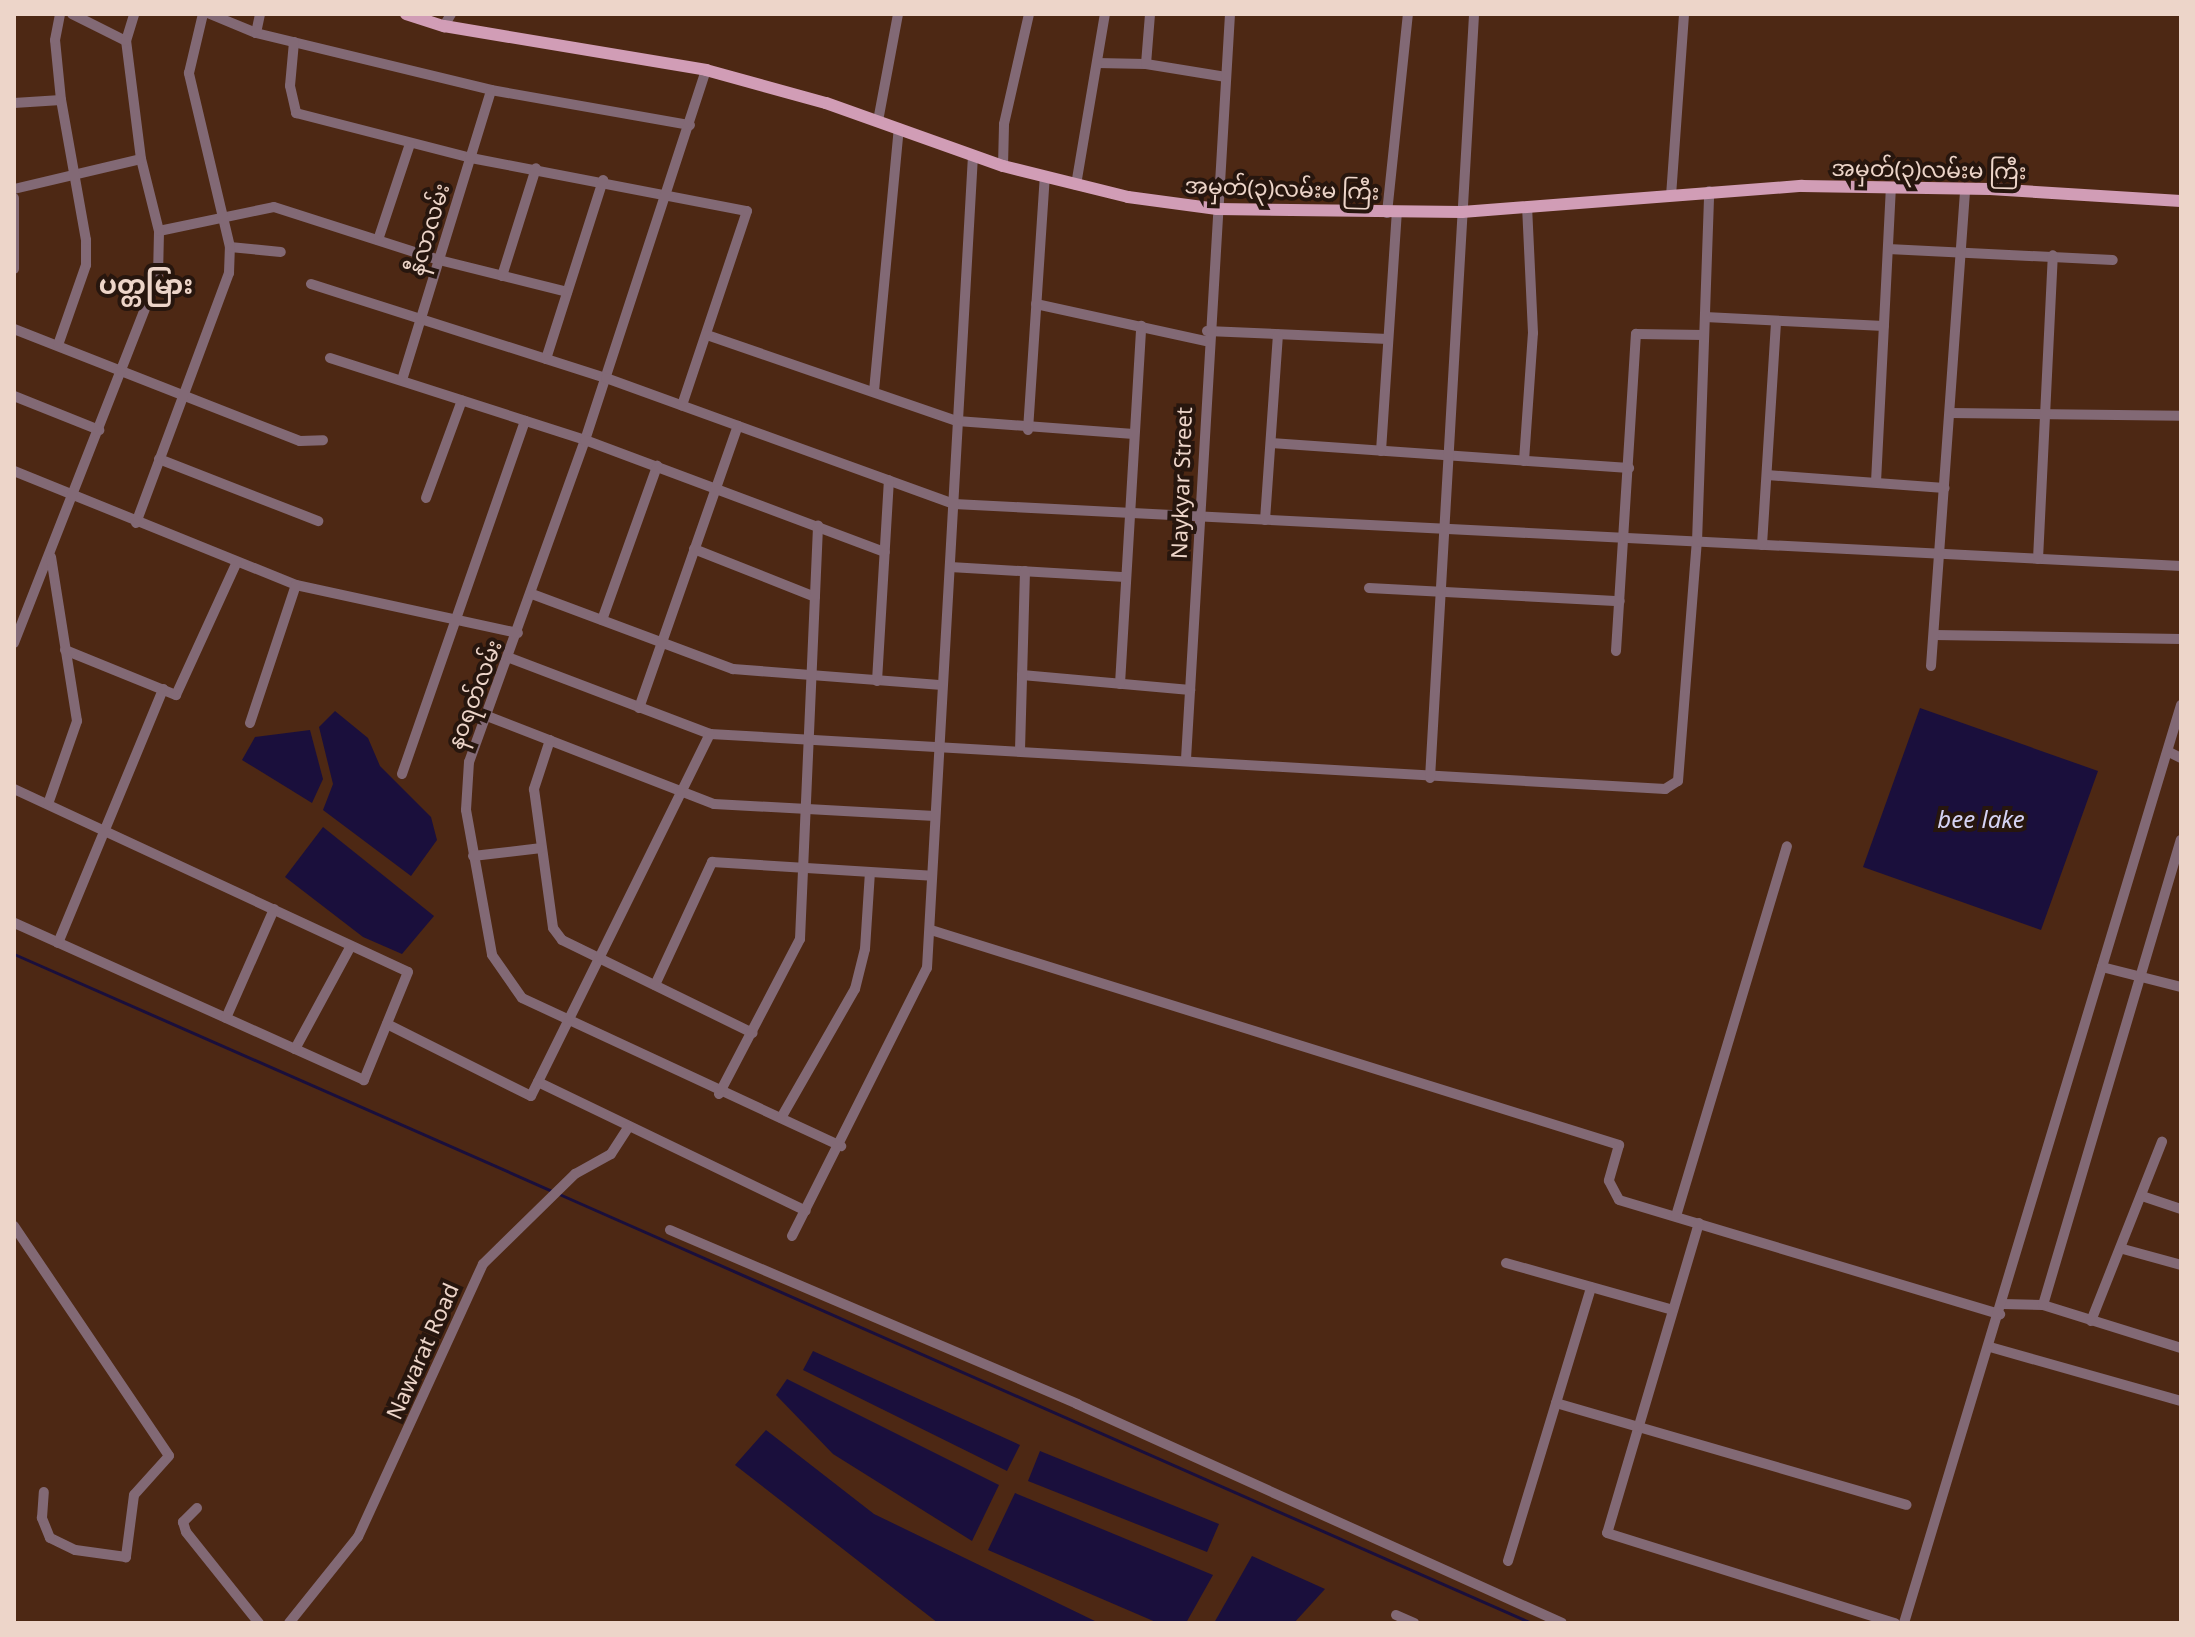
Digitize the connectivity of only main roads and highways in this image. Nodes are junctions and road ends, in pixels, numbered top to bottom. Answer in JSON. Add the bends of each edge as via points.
{"nodes":[{"id":1,"x":406,"y":14,"type":"edge"},
{"id":2,"x":2181,"y":201,"type":"edge"}],
"edges":[{"from":1,"to":2,"type":"main road","name":"အမှတ်(၃)လမ်းမ ကြီး","via":[[444,26],[706,70],[878,121],[1003,166],[1076,185],[1217,209],[1462,212],[1709,191],[1891,187]]}]}
